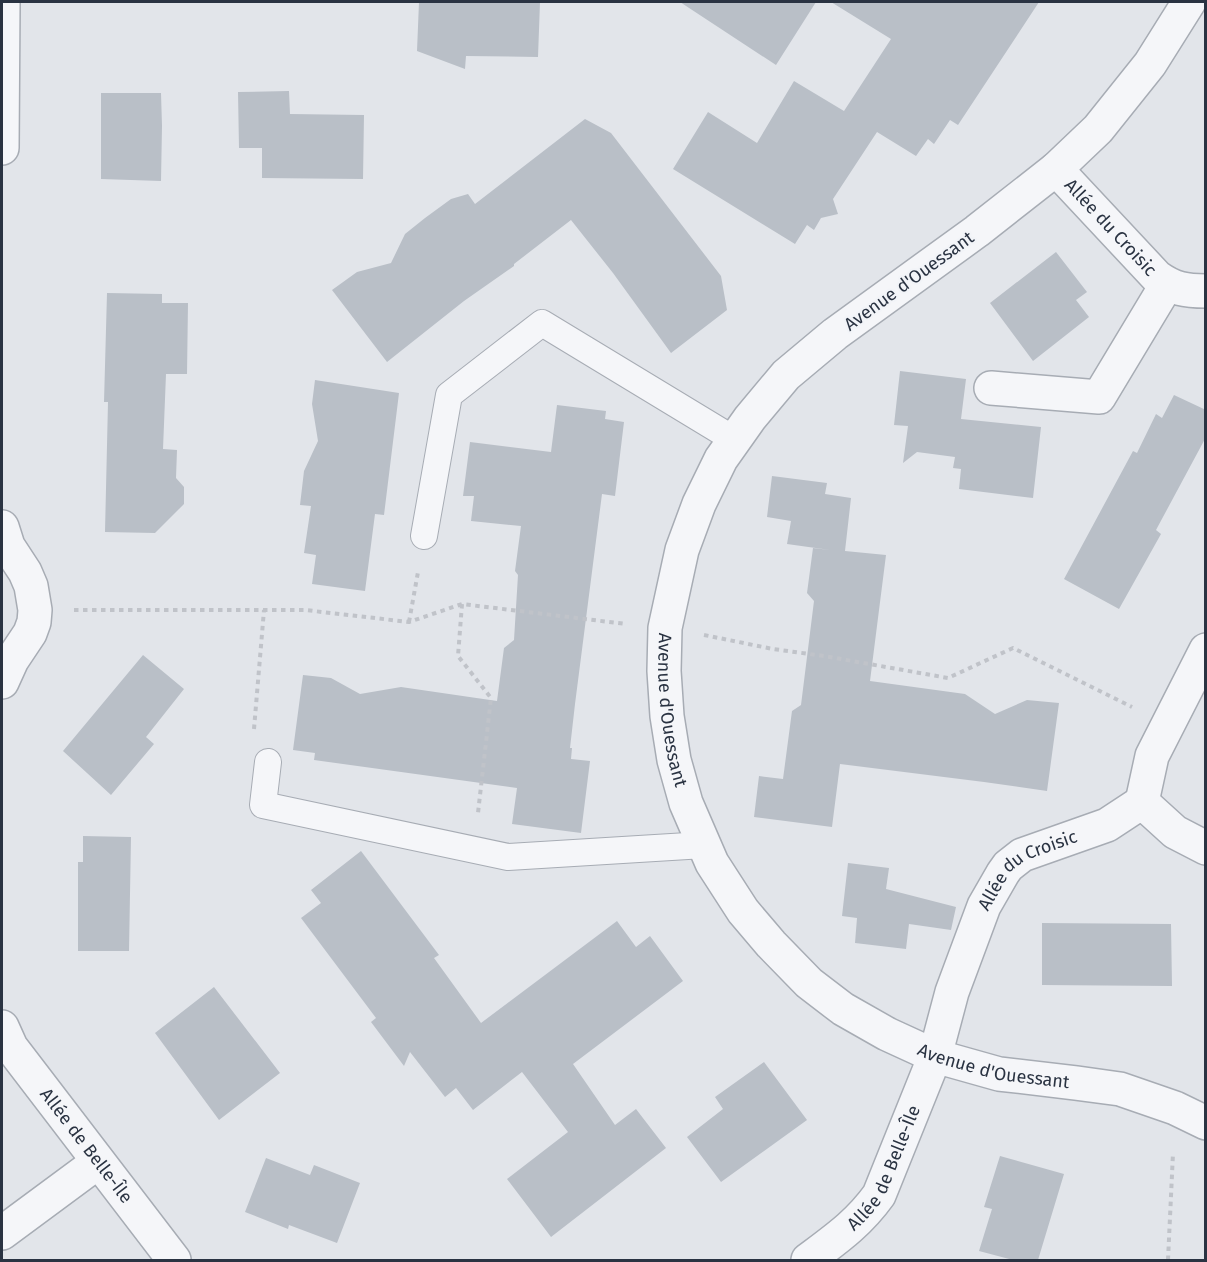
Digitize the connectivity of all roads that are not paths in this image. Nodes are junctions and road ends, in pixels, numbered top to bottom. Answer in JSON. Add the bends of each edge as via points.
{"nodes":[{"id":1,"x":3,"y":2,"type":"edge"},
{"id":2,"x":1189,"y":2,"type":"edge"},
{"id":3,"x":2,"y":148,"type":"edge"},
{"id":4,"x":1056,"y":169,"type":"junction"},
{"id":5,"x":1167,"y":284,"type":"junction"},
{"id":6,"x":1206,"y":291,"type":"edge"},
{"id":7,"x":991,"y":388,"type":"dead end"},
{"id":8,"x":735,"y":440,"type":"junction"},
{"id":9,"x":2,"y":527,"type":"edge"},
{"id":10,"x":424,"y":536,"type":"road end"},
{"id":11,"x":1206,"y":650,"type":"edge"},
{"id":12,"x":2,"y":682,"type":"edge"},
{"id":13,"x":268,"y":762,"type":"road end"},
{"id":14,"x":1142,"y":802,"type":"junction"},
{"id":15,"x":704,"y":845,"type":"junction"},
{"id":16,"x":1206,"y":848,"type":"edge"},
{"id":17,"x":2,"y":1027,"type":"edge"},
{"id":18,"x":935,"y":1056,"type":"junction"},
{"id":19,"x":1206,"y":1123,"type":"edge"},
{"id":20,"x":98,"y":1162,"type":"junction"},
{"id":21,"x":2,"y":1233,"type":"edge"},
{"id":22,"x":174,"y":1260,"type":"edge"},
{"id":23,"x":808,"y":1260,"type":"edge"}],
"edges":[{"from":1,"to":3,"type":"street"},
{"from":2,"to":4,"type":"street","name":"Avenue d'Ouessant","via":[[1150,64],[1098,129]]},
{"from":4,"to":5,"type":"street","name":"Allée du Croisic"},
{"from":4,"to":8,"type":"street","name":"Avenue d'Ouessant","via":[[786,375]]},
{"from":5,"to":6,"type":"street","name":"Allée du Croisic","via":[[1187,291]]},
{"from":5,"to":7,"type":"street","name":"Allée du Croisic","via":[[1099,397]]},
{"from":8,"to":10,"type":"lane","via":[[542,323],[449,395]]},
{"from":8,"to":15,"type":"street","name":"Avenue d'Ouessant","via":[[721,459],[682,550],[665,628],[667,716],[674,760]]},
{"from":9,"to":12,"type":"street","via":[[31,586],[35,610],[30,633]]},
{"from":11,"to":14,"type":"street","via":[[1152,756]]},
{"from":13,"to":15,"type":"lane","via":[[263,805],[508,857]]},
{"from":14,"to":16,"type":"street","via":[[1175,832]]},
{"from":14,"to":18,"type":"street","name":"Allée du Croisic","via":[[1107,825],[1022,855],[1008,866],[984,906],[952,992]]},
{"from":15,"to":18,"type":"street","name":"Avenue d'Ouessant","via":[[743,911],[808,983],[878,1029]]},
{"from":17,"to":20,"type":"street","name":"Allée de Belle-Île","via":[[11,1047]]},
{"from":18,"to":19,"type":"street","name":"Avenue d'Ouessant","via":[[999,1074],[1120,1089]]},
{"from":18,"to":23,"type":"street","name":"Allée de Belle-Île","via":[[879,1195],[849,1230]]},
{"from":20,"to":21,"type":"street"},
{"from":20,"to":22,"type":"street","name":"Allée de Belle-Île"}]}
